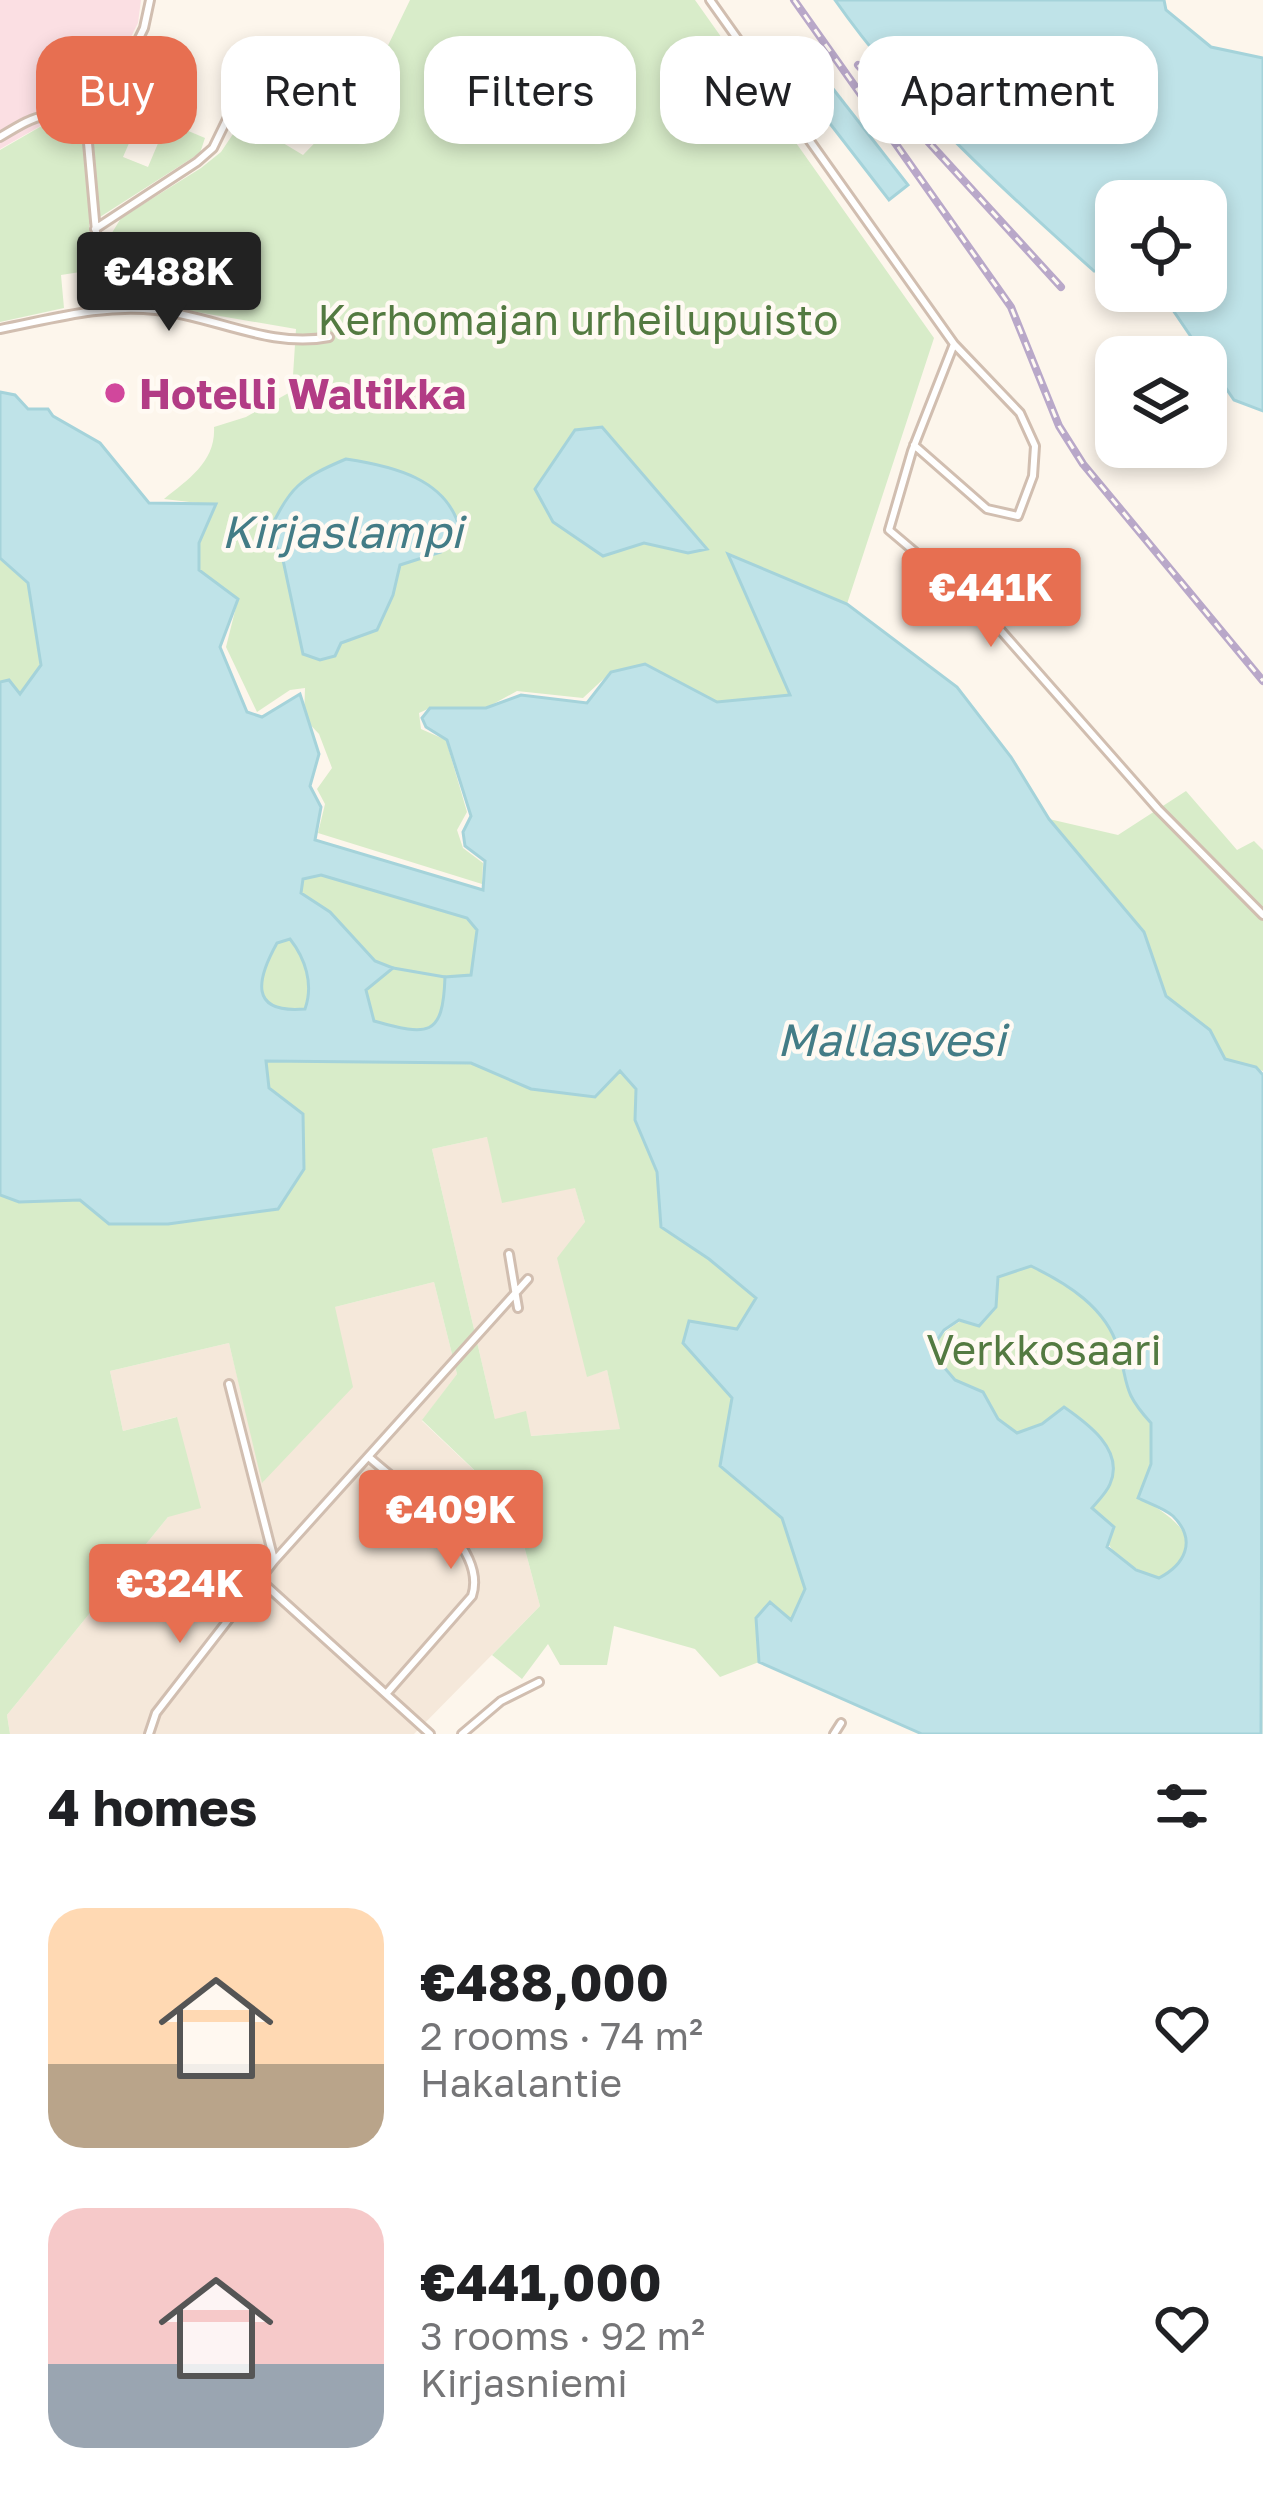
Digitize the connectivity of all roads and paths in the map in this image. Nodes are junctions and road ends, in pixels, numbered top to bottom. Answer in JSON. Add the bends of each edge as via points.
{"nodes":[{"id":1,"x":150,"y":0,"type":"edge"},
{"id":2,"x":710,"y":0,"type":"edge"},
{"id":3,"x":140,"y":36,"type":"edge"},
{"id":4,"x":36,"y":115,"type":"edge"},
{"id":5,"x":221,"y":132,"type":"edge"},
{"id":6,"x":0,"y":137,"type":"edge"},
{"id":7,"x":88,"y":144,"type":"edge"},
{"id":8,"x":95,"y":230,"type":"junction"},
{"id":9,"x":103,"y":309,"type":"junction"},
{"id":10,"x":0,"y":329,"type":"edge"},
{"id":11,"x":329,"y":338,"type":"dead end"},
{"id":12,"x":954,"y":344,"type":"junction"},
{"id":13,"x":914,"y":445,"type":"junction"},
{"id":14,"x":1263,"y":915,"type":"edge"},
{"id":15,"x":509,"y":1254,"type":"dead end"},
{"id":16,"x":528,"y":1279,"type":"dead end"},
{"id":17,"x":514,"y":1294,"type":"junction"},
{"id":18,"x":518,"y":1308,"type":"dead end"},
{"id":19,"x":229,"y":1384,"type":"dead end"},
{"id":20,"x":370,"y":1458,"type":"junction"},
{"id":21,"x":274,"y":1561,"type":"junction"},
{"id":22,"x":260,"y":1580,"type":"junction"},
{"id":23,"x":539,"y":1682,"type":"dead end"},
{"id":24,"x":386,"y":1694,"type":"junction"},
{"id":25,"x":841,"y":1723,"type":"dead end"},
{"id":26,"x":149,"y":1734,"type":"edge"},
{"id":27,"x":430,"y":1734,"type":"edge"},
{"id":28,"x":462,"y":1734,"type":"edge"},
{"id":29,"x":834,"y":1734,"type":"edge"}],
"edges":[{"from":1,"to":3,"type":"street"},
{"from":2,"to":12,"type":"street"},
{"from":4,"to":6,"type":"street"},
{"from":5,"to":8,"type":"street","via":[[213,148]]},
{"from":7,"to":8,"type":"street"},
{"from":8,"to":9,"type":"street"},
{"from":9,"to":10,"type":"street"},
{"from":9,"to":11,"type":"street"},
{"from":12,"to":13,"type":"street"},
{"from":12,"to":13,"type":"street","via":[[1020,413],[1035,446],[1018,516],[987,509]]},
{"from":13,"to":14,"type":"street","via":[[889,530],[980,607]]},
{"from":15,"to":17,"type":"street"},
{"from":16,"to":17,"type":"street"},
{"from":17,"to":18,"type":"street"},
{"from":17,"to":20,"type":"street"},
{"from":19,"to":21,"type":"street"},
{"from":20,"to":21,"type":"street"},
{"from":20,"to":24,"type":"street","via":[[454,1533],[475,1580],[472,1596]]},
{"from":21,"to":22,"type":"street"},
{"from":22,"to":24,"type":"street"},
{"from":22,"to":26,"type":"street","via":[[156,1713]]},
{"from":23,"to":28,"type":"street"},
{"from":24,"to":27,"type":"street"},
{"from":25,"to":29,"type":"street"}]}
